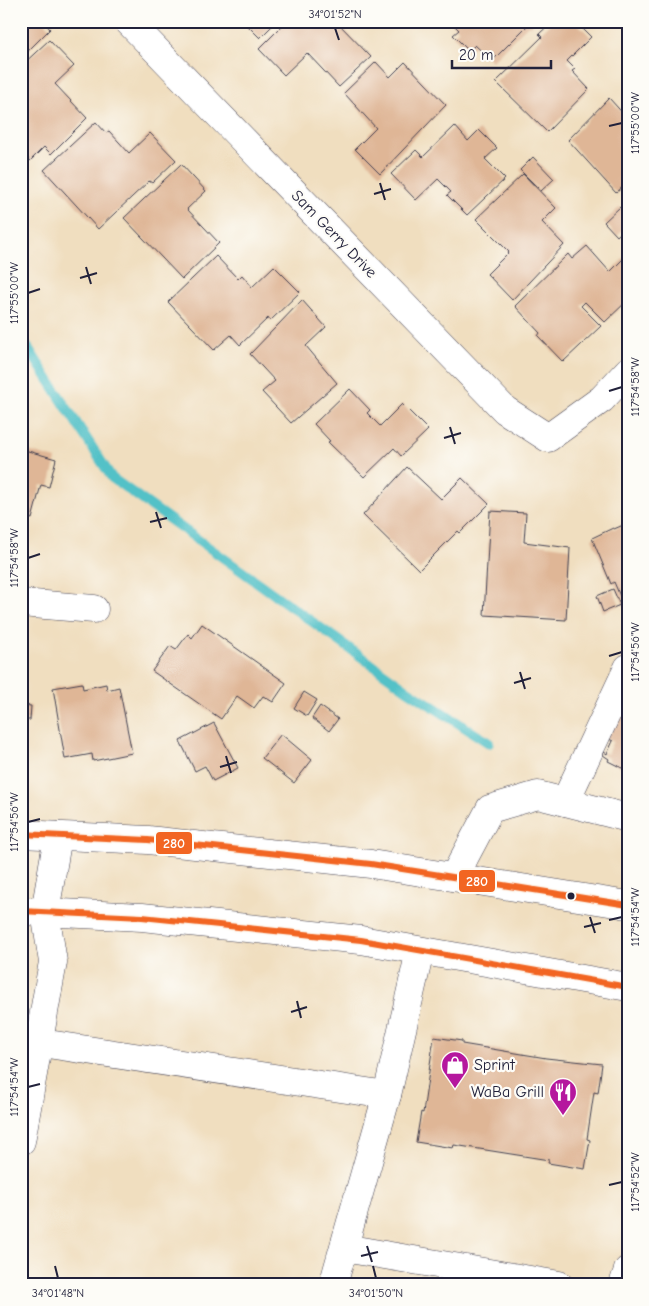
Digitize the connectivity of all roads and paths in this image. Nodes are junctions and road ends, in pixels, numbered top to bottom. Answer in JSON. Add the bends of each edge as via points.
{"nodes":[{"id":1,"x":128,"y":21,"type":"edge"},
{"id":2,"x":628,"y":371,"type":"edge"},
{"id":3,"x":21,"y":603,"type":"edge"},
{"id":4,"x":94,"y":609,"type":"dead end"},
{"id":5,"x":628,"y":668,"type":"edge"},
{"id":6,"x":565,"y":802,"type":"junction"},
{"id":7,"x":628,"y":818,"type":"edge"},
{"id":8,"x":21,"y":834,"type":"edge"},
{"id":9,"x":58,"y":836,"type":"junction"},
{"id":10,"x":454,"y":877,"type":"junction"},
{"id":11,"x":628,"y":905,"type":"edge"},
{"id":12,"x":33,"y":912,"type":"edge"},
{"id":13,"x":420,"y":951,"type":"junction"},
{"id":14,"x":628,"y":987,"type":"edge"},
{"id":15,"x":30,"y":1042,"type":"edge"},
{"id":16,"x":387,"y":1095,"type":"junction"},
{"id":17,"x":21,"y":1141,"type":"edge"},
{"id":18,"x":344,"y":1248,"type":"junction"},
{"id":19,"x":628,"y":1270,"type":"edge"},
{"id":20,"x":532,"y":1282,"type":"edge"},
{"id":21,"x":333,"y":1285,"type":"edge"},
{"id":22,"x":560,"y":1285,"type":"edge"},
{"id":23,"x":624,"y":1285,"type":"edge"}],
"edges":[{"from":1,"to":2,"type":"main road","name":"Sam Gerry Drive","via":[[505,410],[548,438],[602,399]]},
{"from":3,"to":4,"type":"main road"},
{"from":5,"to":6,"type":"main road"},
{"from":6,"to":7,"type":"main road"},
{"from":6,"to":10,"type":"main road","via":[[538,795],[490,809]]},
{"from":8,"to":9,"type":"main road"},
{"from":9,"to":10,"type":"main road","via":[[158,841],[371,864]]},
{"from":9,"to":12,"type":"main road"},
{"from":10,"to":11,"type":"main road"},
{"from":12,"to":13,"type":"main road","via":[[152,918],[361,940]]},
{"from":12,"to":15,"type":"main road","via":[[53,962]]},
{"from":13,"to":14,"type":"main road"},
{"from":13,"to":16,"type":"main road"},
{"from":15,"to":16,"type":"main road"},
{"from":15,"to":17,"type":"main road"},
{"from":16,"to":18,"type":"main road"},
{"from":18,"to":20,"type":"main road"},
{"from":18,"to":21,"type":"main road"},
{"from":19,"to":23,"type":"main road"},
{"from":20,"to":22,"type":"main road"}]}
